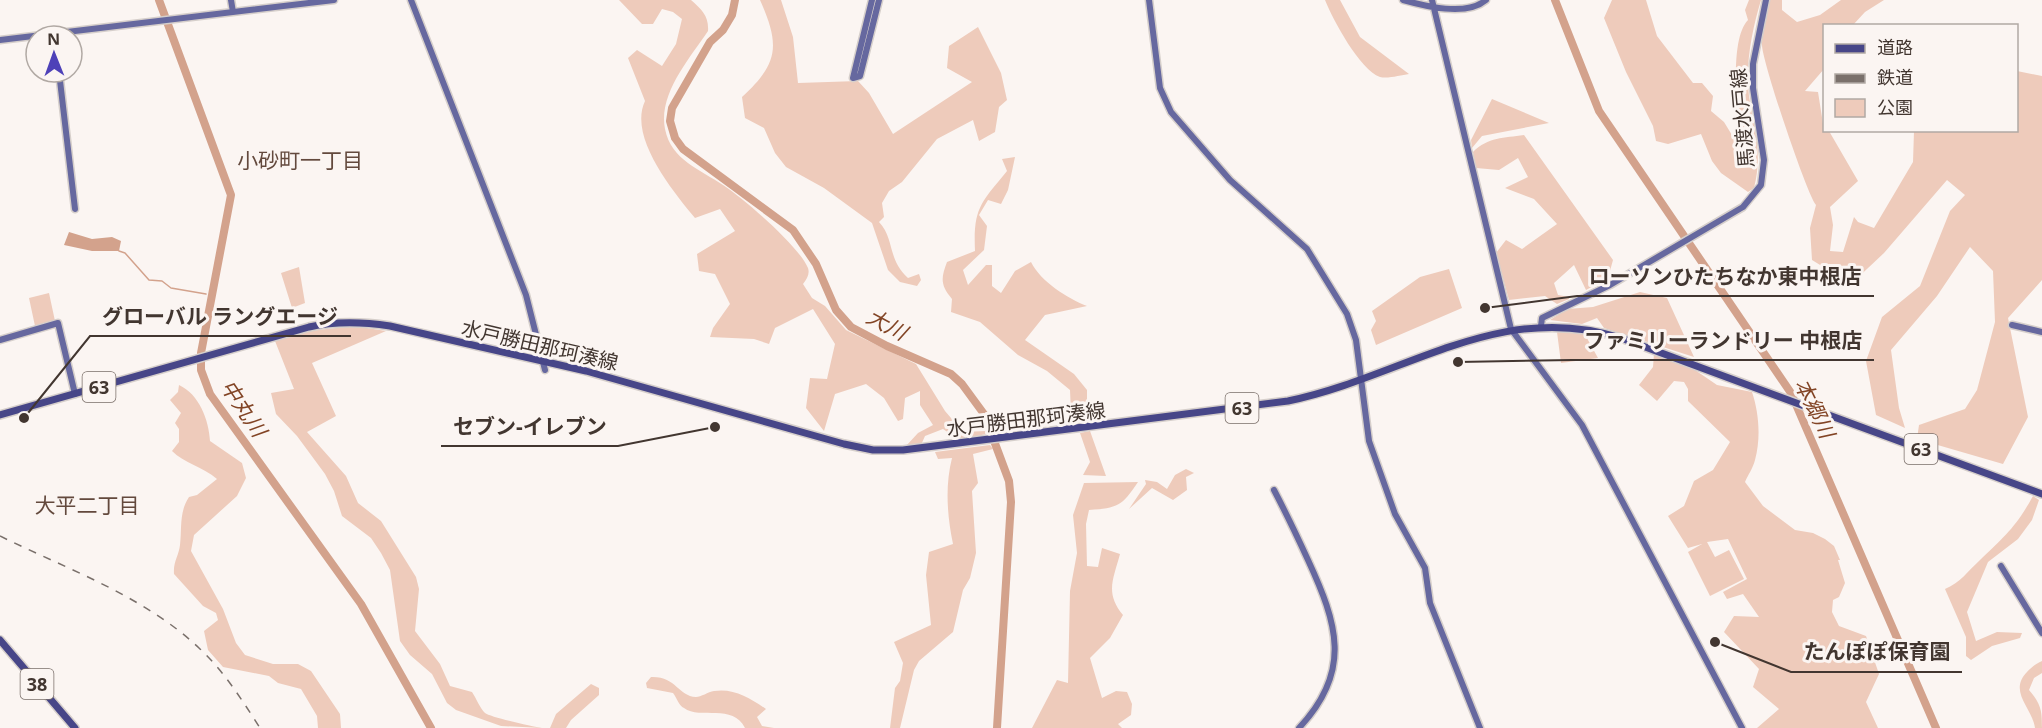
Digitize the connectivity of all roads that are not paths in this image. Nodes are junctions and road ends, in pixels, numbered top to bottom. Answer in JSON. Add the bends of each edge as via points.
{"nodes":[{"id":1,"x":231,"y":0,"type":"edge"},
{"id":2,"x":334,"y":0,"type":"edge"},
{"id":3,"x":411,"y":0,"type":"edge"},
{"id":4,"x":872,"y":0,"type":"edge"},
{"id":5,"x":879,"y":0,"type":"edge"},
{"id":6,"x":1149,"y":0,"type":"edge"},
{"id":7,"x":1402,"y":0,"type":"edge"},
{"id":8,"x":1486,"y":0,"type":"edge"},
{"id":9,"x":1766,"y":0,"type":"edge"},
{"id":10,"x":1433,"y":3,"type":"edge"},
{"id":11,"x":233,"y":12,"type":"junction"},
{"id":12,"x":84,"y":31,"type":"edge"},
{"id":13,"x":24,"y":38,"type":"edge"},
{"id":14,"x":0,"y":40,"type":"edge"},
{"id":15,"x":60,"y":84,"type":"edge"},
{"id":16,"x":75,"y":208,"type":"dead end"},
{"id":17,"x":2012,"y":325,"type":"dead end"},
{"id":18,"x":1541,"y":326,"type":"junction"},
{"id":19,"x":1511,"y":329,"type":"junction"},
{"id":20,"x":2042,"y":332,"type":"edge"},
{"id":21,"x":0,"y":340,"type":"edge"},
{"id":22,"x":542,"y":361,"type":"junction"},
{"id":23,"x":544,"y":370,"type":"dead end"},
{"id":24,"x":1360,"y":380,"type":"junction"},
{"id":25,"x":75,"y":394,"type":"junction"},
{"id":26,"x":0,"y":415,"type":"edge"},
{"id":27,"x":1274,"y":490,"type":"dead end"},
{"id":28,"x":2042,"y":494,"type":"edge"},
{"id":29,"x":2001,"y":566,"type":"dead end"},
{"id":30,"x":2041,"y":629,"type":"edge"},
{"id":31,"x":0,"y":640,"type":"edge"},
{"id":32,"x":75,"y":728,"type":"edge"},
{"id":33,"x":1299,"y":728,"type":"edge"},
{"id":34,"x":1480,"y":728,"type":"edge"},
{"id":35,"x":1742,"y":728,"type":"edge"}],
"edges":[{"from":1,"to":11,"type":"street"},
{"from":2,"to":11,"type":"street"},
{"from":3,"to":22,"type":"street","via":[[526,295]]},
{"from":4,"to":5,"type":"street","via":[[857,77]]},
{"from":6,"to":24,"type":"street","via":[[1160,88],[1171,112],[1230,180],[1313,256],[1350,322]]},
{"from":7,"to":10,"type":"street"},
{"from":8,"to":10,"type":"street","via":[[1470,8]]},
{"from":9,"to":18,"type":"street","name":"馬渡水戸線","via":[[1753,64],[1752,88],[1764,160],[1758,191],[1743,207],[1586,298],[1548,313]]},
{"from":10,"to":19,"type":"street"},
{"from":11,"to":12,"type":"street"},
{"from":13,"to":14,"type":"street"},
{"from":15,"to":16,"type":"street"},
{"from":17,"to":20,"type":"street"},
{"from":18,"to":19,"type":"main road","name":"水戸勝田那珂湊線","number":"63"},
{"from":18,"to":28,"type":"main road","name":"水戸勝田那珂湊線","number":"63","via":[[1609,334]]},
{"from":19,"to":24,"type":"main road","name":"水戸勝田那珂湊線","number":"63"},
{"from":19,"to":35,"type":"street","via":[[1582,425]]},
{"from":21,"to":25,"type":"street","via":[[58,323]]},
{"from":22,"to":23,"type":"street"},
{"from":22,"to":24,"type":"main road","name":"水戸勝田那珂湊線","number":"63","via":[[865,448],[908,450],[1288,401]]},
{"from":22,"to":25,"type":"main road","name":"水戸勝田那珂湊線","number":"63","via":[[390,326],[348,322],[320,325]]},
{"from":24,"to":34,"type":"street","via":[[1370,441],[1395,514],[1425,568],[1430,603]]},
{"from":25,"to":26,"type":"main road","name":"水戸勝田那珂湊線","number":"63"},
{"from":27,"to":33,"type":"street","via":[[1325,598],[1335,634],[1334,659],[1325,691]]},
{"from":29,"to":30,"type":"street"},
{"from":31,"to":32,"type":"main road","number":"38"}]}
